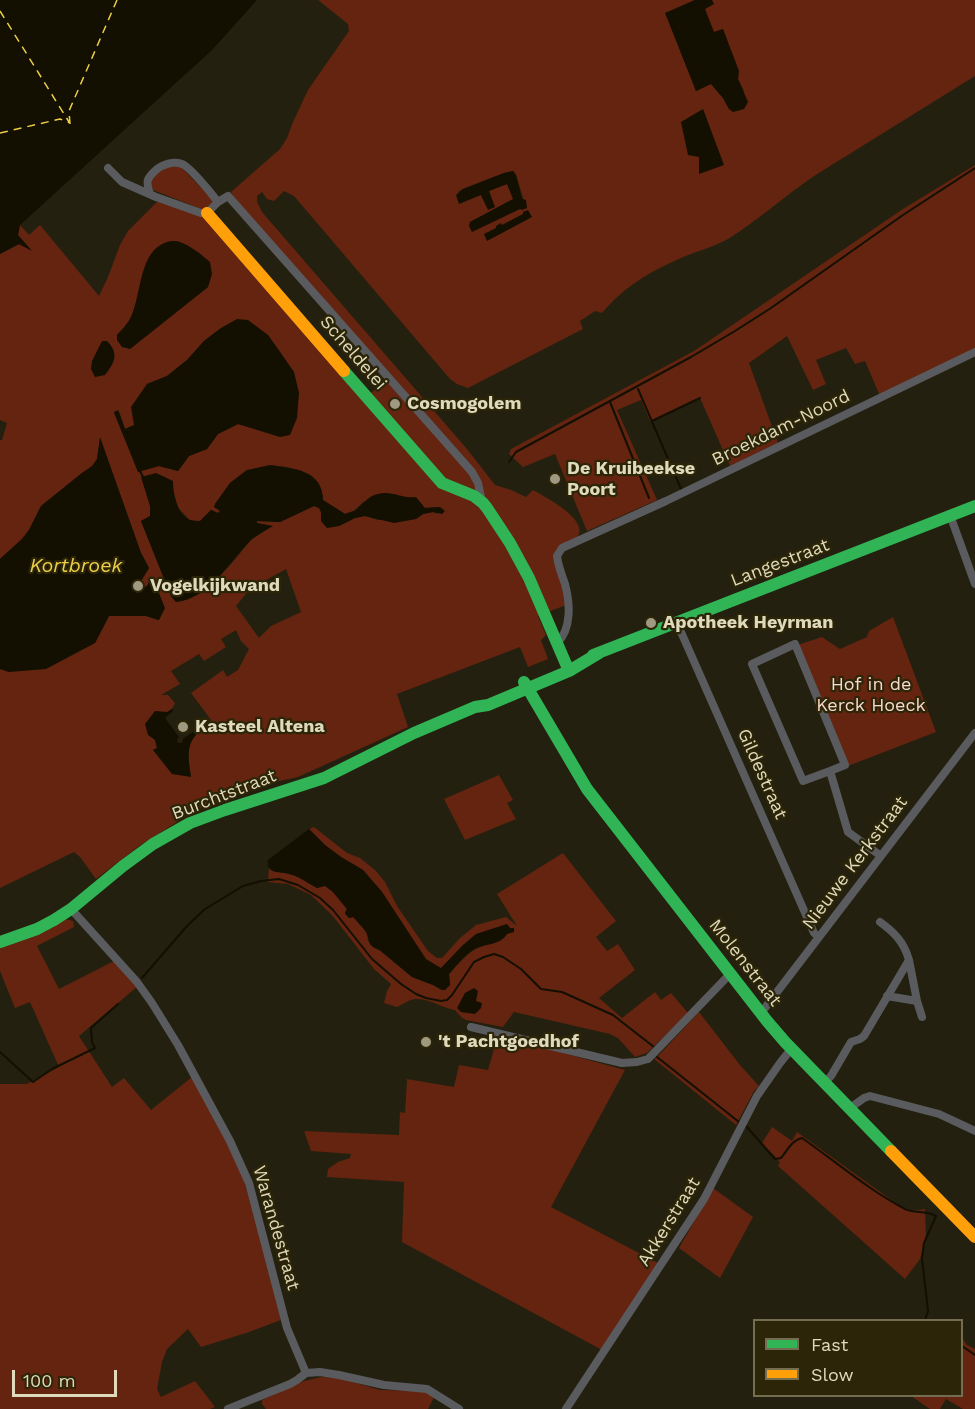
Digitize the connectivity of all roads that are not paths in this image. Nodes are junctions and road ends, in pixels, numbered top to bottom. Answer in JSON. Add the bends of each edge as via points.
{"nodes":[{"id":1,"x":108,"y":168,"type":"dead end"},
{"id":2,"x":150,"y":194,"type":"junction"},
{"id":3,"x":218,"y":202,"type":"junction"},
{"id":4,"x":207,"y":213,"type":"junction"},
{"id":5,"x":975,"y":352,"type":"edge"},
{"id":6,"x":482,"y":502,"type":"junction"},
{"id":7,"x":975,"y":506,"type":"edge"},
{"id":8,"x":950,"y":515,"type":"junction"},
{"id":9,"x":975,"y":584,"type":"edge"},
{"id":10,"x":677,"y":623,"type":"junction"},
{"id":11,"x":557,"y":643,"type":"junction"},
{"id":12,"x":568,"y":668,"type":"junction"},
{"id":13,"x":526,"y":685,"type":"junction"},
{"id":14,"x":975,"y":733,"type":"edge"},
{"id":15,"x":830,"y":771,"type":"junction"},
{"id":16,"x":881,"y":856,"type":"junction"},
{"id":17,"x":71,"y":909,"type":"junction"},
{"id":18,"x":880,"y":922,"type":"dead end"},
{"id":19,"x":819,"y":937,"type":"junction"},
{"id":20,"x":0,"y":942,"type":"edge"},
{"id":21,"x":909,"y":960,"type":"junction"},
{"id":22,"x":730,"y":974,"type":"junction"},
{"id":23,"x":887,"y":996,"type":"junction"},
{"id":24,"x":916,"y":1002,"type":"junction"},
{"id":25,"x":761,"y":1013,"type":"junction"},
{"id":26,"x":922,"y":1017,"type":"dead end"},
{"id":27,"x":471,"y":1027,"type":"dead end"},
{"id":28,"x":792,"y":1048,"type":"junction"},
{"id":29,"x":825,"y":1082,"type":"junction"},
{"id":30,"x":850,"y":1108,"type":"junction"},
{"id":31,"x":975,"y":1131,"type":"edge"},
{"id":32,"x":975,"y":1237,"type":"edge"},
{"id":33,"x":306,"y":1373,"type":"junction"},
{"id":34,"x":228,"y":1409,"type":"edge"},
{"id":35,"x":459,"y":1409,"type":"edge"},
{"id":36,"x":566,"y":1409,"type":"edge"}],
"edges":[{"from":1,"to":2,"type":"street","via":[[122,182]]},
{"from":2,"to":3,"type":"street","via":[[148,177],[161,165],[178,164],[184,165]]},
{"from":2,"to":4,"type":"street"},
{"from":3,"to":4,"type":"street"},
{"from":3,"to":6,"type":"street","name":"Scheldelei","via":[[228,196],[472,472]]},
{"from":4,"to":6,"type":"street","name":"Scheldelei","via":[[442,483]]},
{"from":5,"to":11,"type":"street","name":"Broekdam-Noord","via":[[562,548],[557,562],[568,598],[567,624]]},
{"from":6,"to":11,"type":"street","name":"Scheldelei","via":[[517,555]]},
{"from":7,"to":8,"type":"street","name":"Langestraat"},
{"from":8,"to":9,"type":"street"},
{"from":8,"to":10,"type":"street","name":"Langestraat"},
{"from":10,"to":12,"type":"street","name":"Langestraat"},
{"from":10,"to":19,"type":"street","name":"Gildestraat"},
{"from":11,"to":12,"type":"street","name":"Scheldelei"},
{"from":12,"to":13,"type":"street","name":"Langestraat"},
{"from":13,"to":17,"type":"street","name":"Burchtstraat","via":[[488,705],[414,733],[324,778],[190,823],[123,866]]},
{"from":13,"to":22,"type":"street","name":"Molenstraat","via":[[587,789]]},
{"from":14,"to":16,"type":"street","name":"Nieuwe Kerkstraat"},
{"from":15,"to":15,"type":"street","via":[[803,781],[752,664],[795,644],[843,760],[844,765]]},
{"from":15,"to":16,"type":"street","via":[[848,832]]},
{"from":16,"to":19,"type":"street","name":"Nieuwe Kerkstraat"},
{"from":17,"to":20,"type":"street","name":"Burchtstraat","via":[[38,929]]},
{"from":17,"to":33,"type":"street","name":"Warandestraat","via":[[152,1003],[230,1141],[249,1183],[287,1328]]},
{"from":18,"to":21,"type":"street","via":[[902,942]]},
{"from":19,"to":25,"type":"street","name":"Nieuwe Kerkstraat"},
{"from":21,"to":23,"type":"street"},
{"from":21,"to":24,"type":"street"},
{"from":22,"to":25,"type":"street","name":"Molenstraat"},
{"from":22,"to":27,"type":"street","via":[[656,1052],[637,1062],[622,1063]]},
{"from":23,"to":24,"type":"street"},
{"from":23,"to":29,"type":"street","via":[[864,1036],[851,1042]]},
{"from":24,"to":26,"type":"street"},
{"from":25,"to":28,"type":"street","name":"Molenstraat"},
{"from":28,"to":29,"type":"street","name":"Molenstraat"},
{"from":28,"to":36,"type":"street","name":"Akkerstraat","via":[[757,1095],[704,1199]]},
{"from":29,"to":30,"type":"street","name":"Molenstraat"},
{"from":30,"to":31,"type":"street","via":[[870,1096],[939,1114]]},
{"from":30,"to":32,"type":"street","name":"Molenstraat"},
{"from":33,"to":34,"type":"street","via":[[290,1384]]},
{"from":33,"to":35,"type":"street","via":[[427,1389]]}]}
